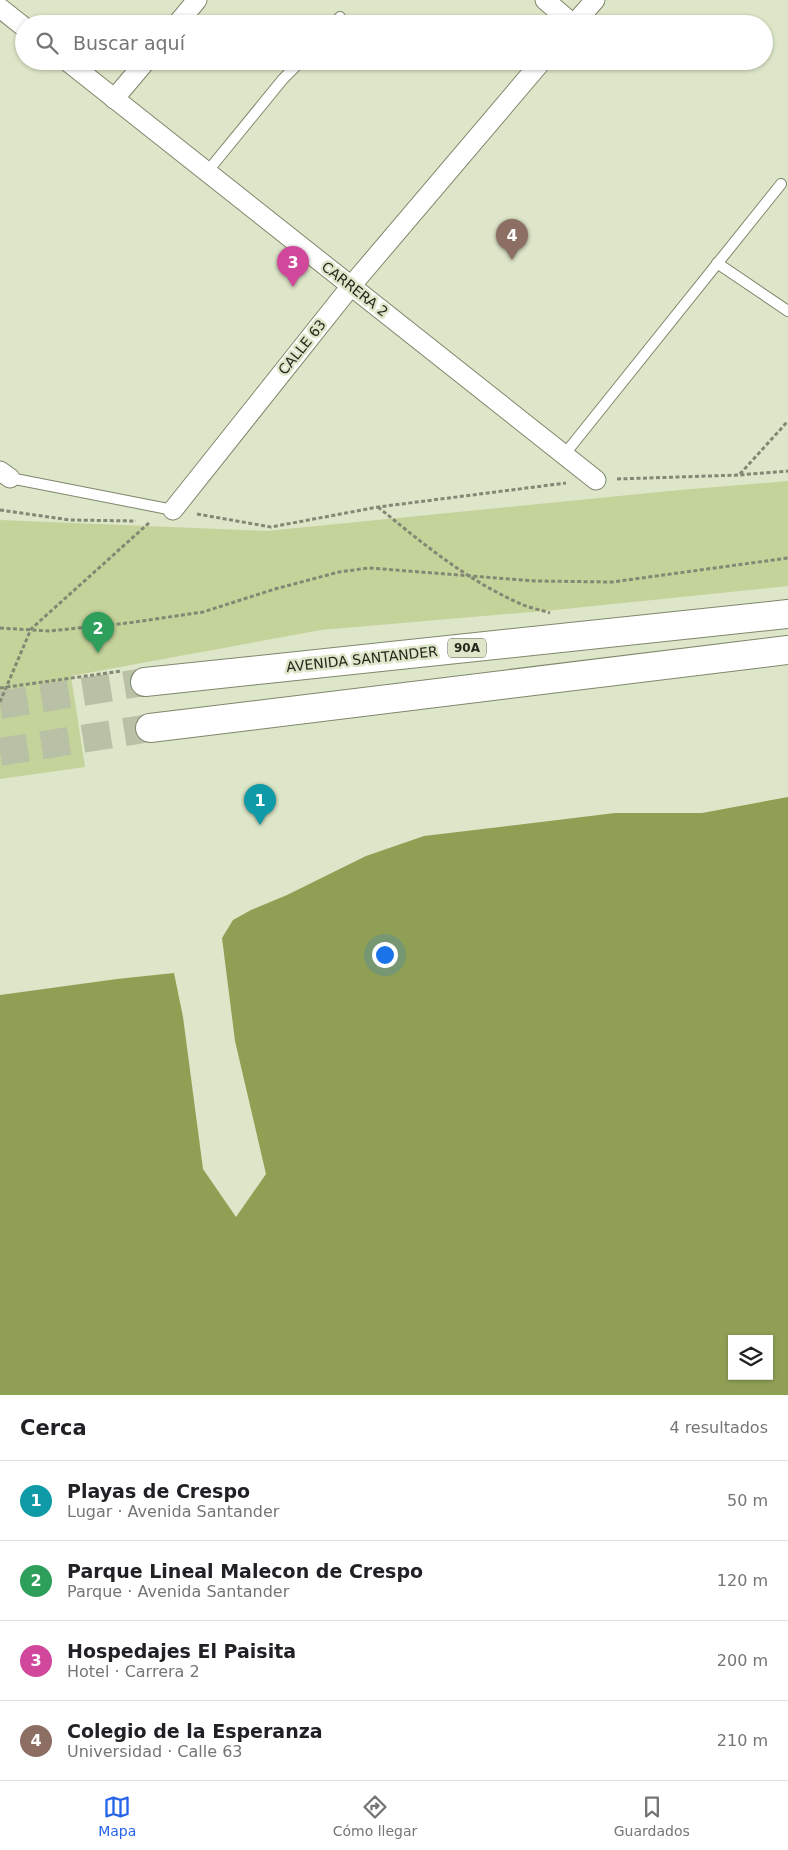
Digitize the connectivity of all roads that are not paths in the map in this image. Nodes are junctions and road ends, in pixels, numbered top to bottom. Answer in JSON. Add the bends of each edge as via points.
{"nodes":[{"id":1,"x":197,"y":0,"type":"edge"},
{"id":2,"x":545,"y":0,"type":"edge"},
{"id":3,"x":595,"y":0,"type":"edge"},
{"id":4,"x":0,"y":8,"type":"edge"},
{"id":5,"x":184,"y":15,"type":"edge"},
{"id":6,"x":563,"y":15,"type":"edge"},
{"id":7,"x":582,"y":15,"type":"edge"},
{"id":8,"x":15,"y":20,"type":"edge"},
{"id":9,"x":78,"y":70,"type":"edge"},
{"id":10,"x":138,"y":70,"type":"edge"},
{"id":11,"x":292,"y":70,"type":"edge"},
{"id":12,"x":534,"y":70,"type":"edge"},
{"id":13,"x":114,"y":99,"type":"junction"},
{"id":14,"x":207,"y":172,"type":"junction"},
{"id":15,"x":781,"y":184,"type":"dead end"},
{"id":16,"x":717,"y":263,"type":"junction"},
{"id":17,"x":351,"y":286,"type":"junction"},
{"id":18,"x":788,"y":312,"type":"edge"},
{"id":19,"x":564,"y":455,"type":"junction"},
{"id":20,"x":5,"y":474,"type":"edge"},
{"id":21,"x":596,"y":480,"type":"road end"},
{"id":22,"x":173,"y":510,"type":"joint"},
{"id":23,"x":788,"y":614,"type":"edge"},
{"id":24,"x":788,"y":650,"type":"edge"},
{"id":25,"x":145,"y":682,"type":"tunnel mouth"},
{"id":26,"x":150,"y":728,"type":"tunnel mouth"}],
"edges":[{"from":1,"to":5,"type":"street"},
{"from":2,"to":6,"type":"street"},
{"from":3,"to":7,"type":"street"},
{"from":4,"to":8,"type":"street"},
{"from":9,"to":13,"type":"street","name":"CARRERA 2"},
{"from":10,"to":13,"type":"street"},
{"from":11,"to":14,"type":"lane"},
{"from":12,"to":17,"type":"street","name":"CALLE 63"},
{"from":13,"to":14,"type":"street","name":"CARRERA 2"},
{"from":14,"to":17,"type":"street","name":"CARRERA 2"},
{"from":15,"to":16,"type":"lane"},
{"from":16,"to":18,"type":"lane"},
{"from":16,"to":19,"type":"lane"},
{"from":17,"to":19,"type":"street","name":"CARRERA 2"},
{"from":17,"to":22,"type":"street","name":"CALLE 63"},
{"from":19,"to":21,"type":"street","name":"CARRERA 2"},
{"from":20,"to":22,"type":"lane"},
{"from":23,"to":25,"type":"highway","name":"AVENIDA SANTANDER","number":"90A"},
{"from":24,"to":26,"type":"highway"}]}
